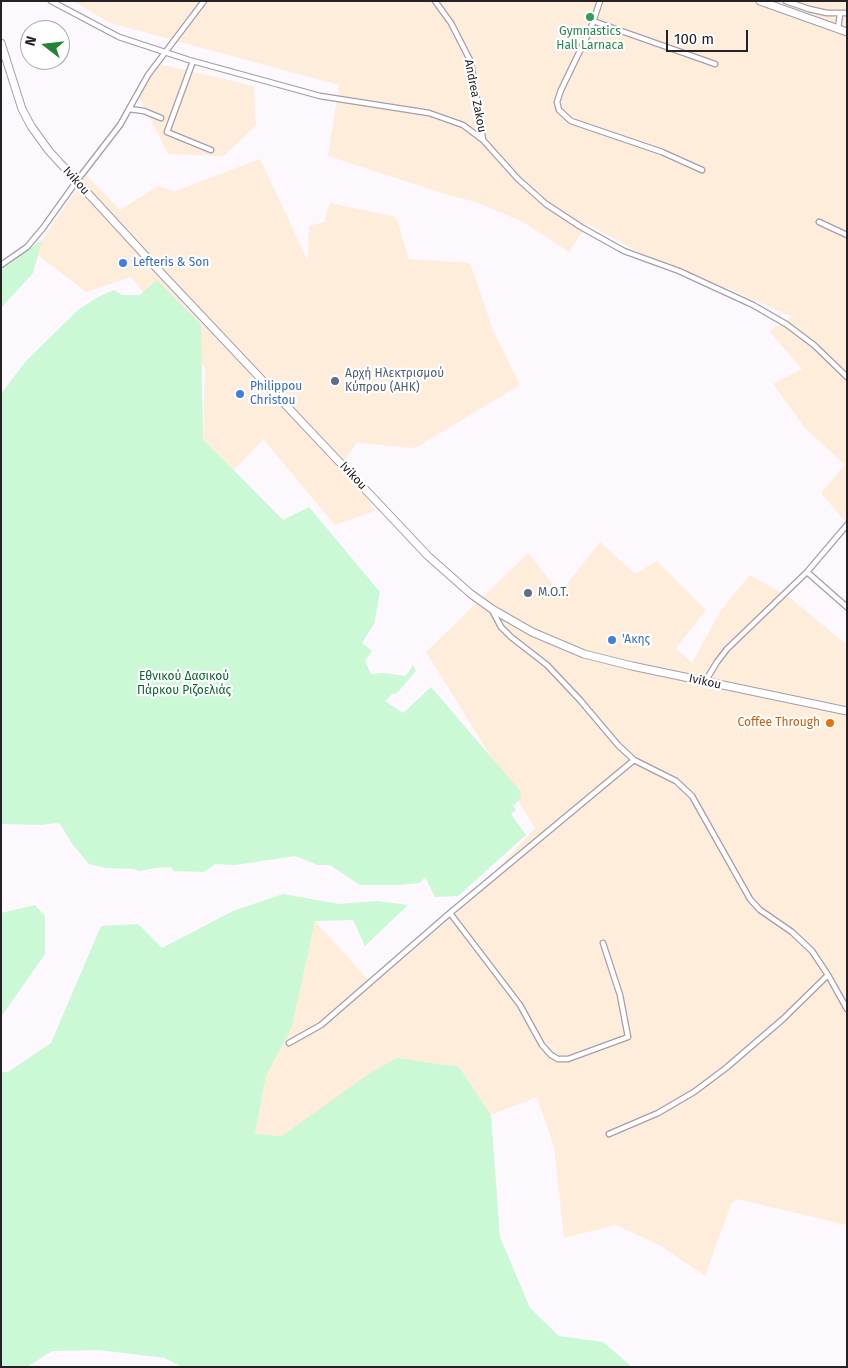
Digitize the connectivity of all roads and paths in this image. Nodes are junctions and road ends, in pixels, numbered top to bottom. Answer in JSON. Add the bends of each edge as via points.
{"nodes":[{"id":1,"x":51,"y":1,"type":"edge"},
{"id":2,"x":204,"y":1,"type":"edge"},
{"id":3,"x":435,"y":1,"type":"edge"},
{"id":4,"x":600,"y":1,"type":"edge"},
{"id":5,"x":760,"y":1,"type":"edge"},
{"id":6,"x":786,"y":1,"type":"edge"},
{"id":7,"x":847,"y":13,"type":"edge"},
{"id":8,"x":840,"y":14,"type":"junction"},
{"id":9,"x":593,"y":21,"type":"junction"},
{"id":10,"x":838,"y":29,"type":"junction"},
{"id":11,"x":847,"y":32,"type":"edge"},
{"id":12,"x":1,"y":42,"type":"edge"},
{"id":13,"x":165,"y":52,"type":"junction"},
{"id":14,"x":193,"y":61,"type":"junction"},
{"id":15,"x":716,"y":64,"type":"dead end"},
{"id":16,"x":129,"y":110,"type":"junction"},
{"id":17,"x":162,"y":118,"type":"dead end"},
{"id":18,"x":483,"y":140,"type":"junction"},
{"id":19,"x":211,"y":150,"type":"dead end"},
{"id":20,"x":702,"y":170,"type":"dead end"},
{"id":21,"x":76,"y":182,"type":"junction"},
{"id":22,"x":819,"y":222,"type":"dead end"},
{"id":23,"x":847,"y":235,"type":"edge"},
{"id":24,"x":1,"y":265,"type":"edge"},
{"id":25,"x":847,"y":377,"type":"edge"},
{"id":26,"x":847,"y":525,"type":"edge"},
{"id":27,"x":808,"y":572,"type":"junction"},
{"id":28,"x":847,"y":606,"type":"edge"},
{"id":29,"x":492,"y":609,"type":"junction"},
{"id":30,"x":705,"y":682,"type":"junction"},
{"id":31,"x":847,"y":711,"type":"edge"},
{"id":32,"x":634,"y":760,"type":"junction"},
{"id":33,"x":450,"y":913,"type":"junction"},
{"id":34,"x":603,"y":943,"type":"dead end"},
{"id":35,"x":828,"y":975,"type":"junction"},
{"id":36,"x":847,"y":1009,"type":"edge"},
{"id":37,"x":289,"y":1043,"type":"dead end"},
{"id":38,"x":609,"y":1134,"type":"dead end"}],
"edges":[{"from":1,"to":13,"type":"street","via":[[119,37]]},
{"from":2,"to":13,"type":"street"},
{"from":3,"to":18,"type":"street","name":"Andrea Zakou","via":[[451,23],[471,62]]},
{"from":4,"to":9,"type":"street"},
{"from":5,"to":10,"type":"street"},
{"from":6,"to":8,"type":"street"},
{"from":7,"to":8,"type":"street"},
{"from":8,"to":10,"type":"street"},
{"from":9,"to":15,"type":"street"},
{"from":9,"to":20,"type":"street","via":[[561,90],[558,110],[571,122],[662,152]]},
{"from":10,"to":11,"type":"street"},
{"from":12,"to":21,"type":"street","name":"Ivikou","via":[[22,109],[31,126]]},
{"from":13,"to":14,"type":"street"},
{"from":13,"to":16,"type":"street"},
{"from":14,"to":18,"type":"street","via":[[320,96],[429,112],[463,125]]},
{"from":14,"to":19,"type":"street","via":[[167,132]]},
{"from":16,"to":17,"type":"street","via":[[144,110]]},
{"from":16,"to":21,"type":"street"},
{"from":18,"to":25,"type":"street","via":[[546,204],[624,251],[679,271],[786,324],[814,345]]},
{"from":21,"to":24,"type":"street","via":[[44,228],[27,246]]},
{"from":21,"to":29,"type":"street","name":"Ivikou","via":[[428,556]]},
{"from":22,"to":23,"type":"street"},
{"from":26,"to":27,"type":"street"},
{"from":27,"to":28,"type":"street"},
{"from":27,"to":30,"type":"street","via":[[727,649]]},
{"from":29,"to":30,"type":"street","name":"Ivikou","via":[[548,640],[584,654]]},
{"from":29,"to":32,"type":"street","via":[[501,627],[547,665]]},
{"from":30,"to":31,"type":"street","name":"Ivikou"},
{"from":32,"to":33,"type":"street"},
{"from":32,"to":35,"type":"street","via":[[676,781],[692,796],[750,899],[812,951]]},
{"from":33,"to":34,"type":"street","via":[[520,1005],[542,1046],[558,1059],[568,1059],[628,1037],[620,995]]},
{"from":33,"to":37,"type":"street","via":[[321,1025]]},
{"from":35,"to":36,"type":"street"},
{"from":35,"to":38,"type":"street","via":[[783,1019],[694,1092]]}]}
